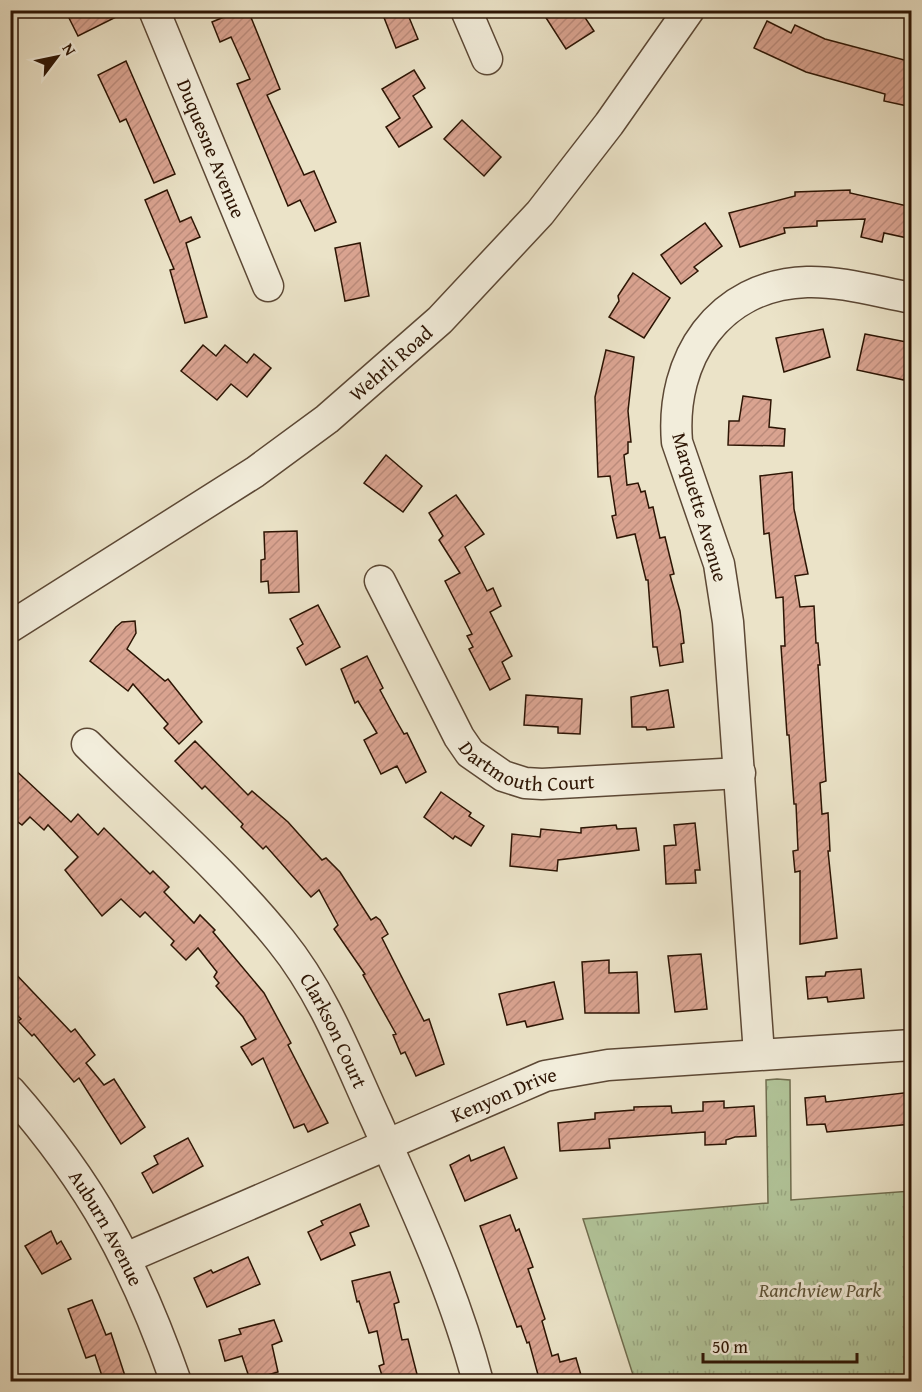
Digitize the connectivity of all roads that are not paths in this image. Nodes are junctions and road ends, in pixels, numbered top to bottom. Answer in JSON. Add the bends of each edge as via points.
{"nodes":[{"id":1,"x":154,"y":10,"type":"edge"},
{"id":2,"x":466,"y":10,"type":"edge"},
{"id":3,"x":689,"y":10,"type":"edge"},
{"id":4,"x":487,"y":59,"type":"dead end"},
{"id":5,"x":268,"y":286,"type":"dead end"},
{"id":6,"x":912,"y":298,"type":"edge"},
{"id":7,"x":380,"y":580,"type":"dead end"},
{"id":8,"x":10,"y":627,"type":"edge"},
{"id":9,"x":87,"y":744,"type":"dead end"},
{"id":10,"x":740,"y":773,"type":"junction"},
{"id":11,"x":912,"y":1045,"type":"edge"},
{"id":12,"x":759,"y":1054,"type":"junction"},
{"id":13,"x":10,"y":1091,"type":"edge"},
{"id":14,"x":386,"y":1143,"type":"junction"},
{"id":15,"x":126,"y":1258,"type":"junction"},
{"id":16,"x":176,"y":1382,"type":"edge"},
{"id":17,"x":478,"y":1382,"type":"edge"}],
"edges":[{"from":1,"to":5,"type":"street","name":"Duquesne Avenue"},
{"from":2,"to":4,"type":"street"},
{"from":3,"to":8,"type":"street","name":"Wehrli Road","via":[[540,213],[441,320],[327,419],[255,472]]},
{"from":6,"to":10,"type":"street","name":"Marquette Avenue","via":[[830,283],[807,282],[766,289],[739,302],[710,327],[687,361],[676,407],[677,442],[719,564],[729,633]]},
{"from":7,"to":10,"type":"street","name":"Dartmouth Court","via":[[459,737],[479,762],[502,776],[542,784]]},
{"from":9,"to":14,"type":"street","name":"Clarkson Court","via":[[245,899],[282,942],[325,1009]]},
{"from":10,"to":12,"type":"street","name":"Marquette Avenue"},
{"from":11,"to":12,"type":"street","name":"Kenyon Drive"},
{"from":12,"to":14,"type":"street","name":"Kenyon Drive","via":[[564,1071],[523,1083]]},
{"from":13,"to":15,"type":"street","name":"Auburn Avenue","via":[[72,1167]]},
{"from":14,"to":15,"type":"street","name":"Kenyon Drive"},
{"from":14,"to":17,"type":"street","name":"Clarkson Court","via":[[459,1316]]},
{"from":15,"to":16,"type":"street","name":"Auburn Avenue","via":[[153,1315]]}]}
